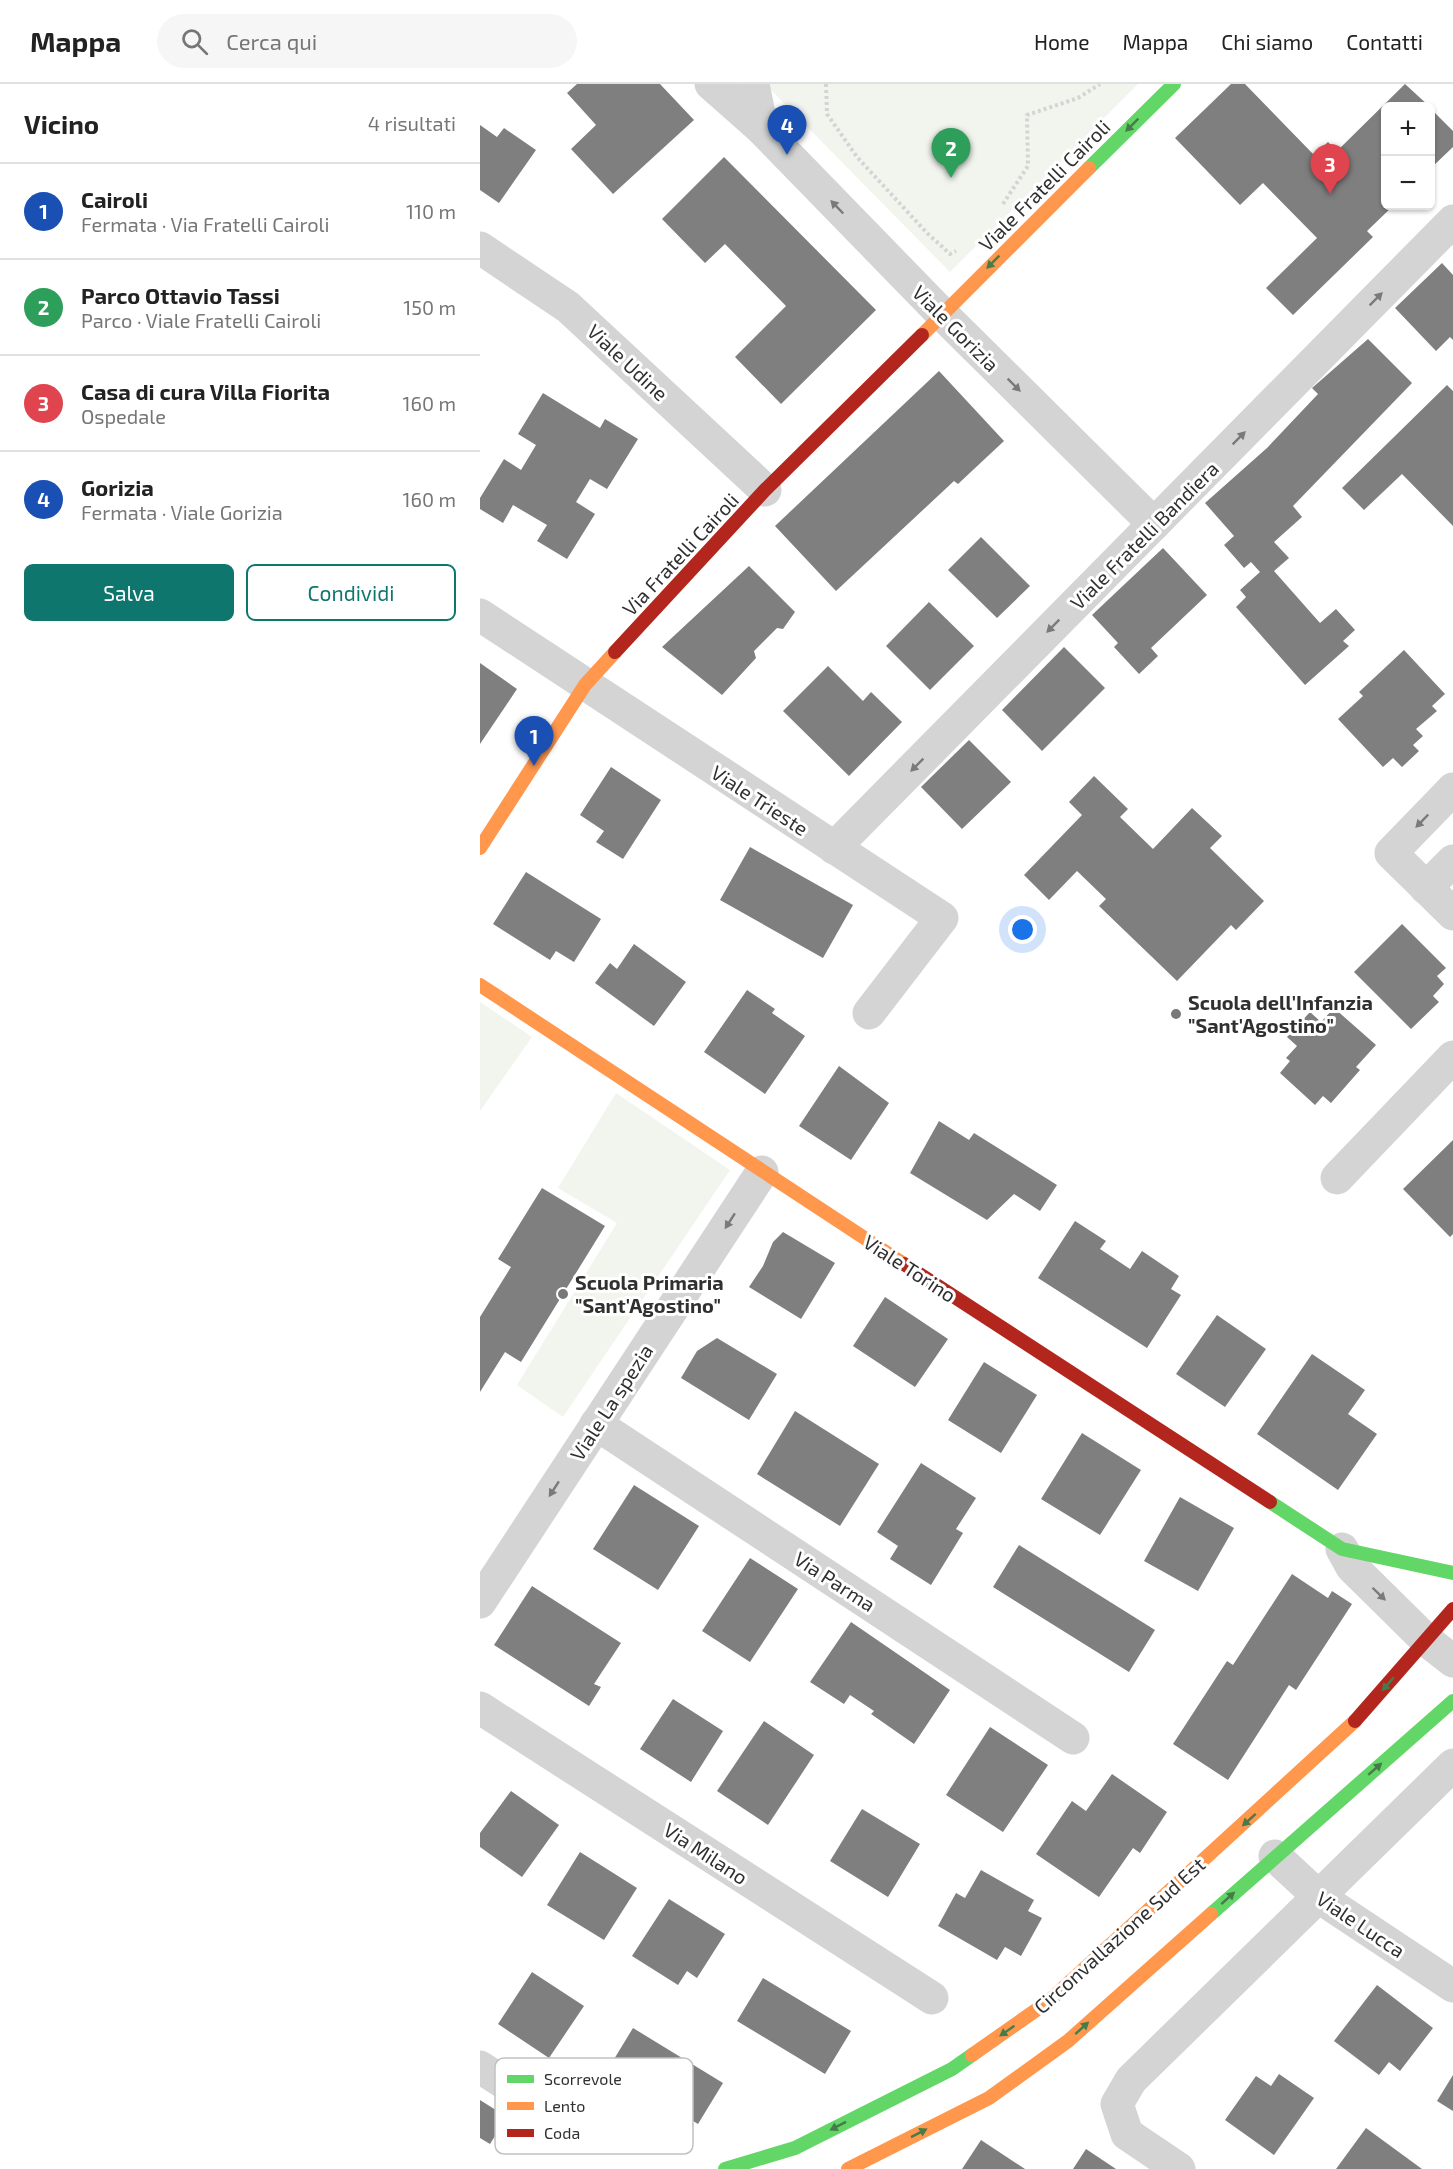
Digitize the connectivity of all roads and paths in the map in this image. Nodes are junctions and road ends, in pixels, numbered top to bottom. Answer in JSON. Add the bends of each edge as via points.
{"nodes":[{"id":1,"x":711,"y":84,"type":"edge"},
{"id":2,"x":753,"y":84,"type":"edge"},
{"id":3,"x":826,"y":84,"type":"edge"},
{"id":4,"x":1100,"y":84,"type":"edge"},
{"id":5,"x":1174,"y":84,"type":"edge"},
{"id":6,"x":762,"y":129,"type":"junction"},
{"id":7,"x":997,"y":212,"type":"dead end"},
{"id":8,"x":1453,"y":221,"type":"edge"},
{"id":9,"x":480,"y":248,"type":"edge"},
{"id":10,"x":959,"y":249,"type":"dead end"},
{"id":11,"x":942,"y":314,"type":"junction"},
{"id":12,"x":765,"y":490,"type":"junction"},
{"id":13,"x":1154,"y":525,"type":"junction"},
{"id":14,"x":480,"y":615,"type":"edge"},
{"id":15,"x":585,"y":685,"type":"junction"},
{"id":16,"x":1453,"y":789,"type":"edge"},
{"id":17,"x":480,"y":848,"type":"edge"},
{"id":18,"x":834,"y":848,"type":"junction"},
{"id":19,"x":1453,"y":861,"type":"edge"},
{"id":20,"x":1426,"y":888,"type":"junction"},
{"id":21,"x":1453,"y":914,"type":"edge"},
{"id":22,"x":480,"y":985,"type":"edge"},
{"id":23,"x":869,"y":1013,"type":"dead end"},
{"id":24,"x":1453,"y":1057,"type":"edge"},
{"id":25,"x":762,"y":1172,"type":"junction"},
{"id":26,"x":1337,"y":1178,"type":"dead end"},
{"id":27,"x":596,"y":1424,"type":"junction"},
{"id":28,"x":1342,"y":1549,"type":"junction"},
{"id":29,"x":1453,"y":1573,"type":"edge"},
{"id":30,"x":480,"y":1602,"type":"edge"},
{"id":31,"x":1453,"y":1609,"type":"edge"},
{"id":32,"x":1426,"y":1640,"type":"junction"},
{"id":33,"x":1453,"y":1661,"type":"edge"},
{"id":34,"x":1453,"y":1701,"type":"edge"},
{"id":35,"x":480,"y":1708,"type":"edge"},
{"id":36,"x":1073,"y":1738,"type":"dead end"},
{"id":37,"x":1453,"y":1765,"type":"edge"},
{"id":38,"x":1275,"y":1856,"type":"junction"},
{"id":39,"x":1319,"y":1897,"type":"junction"},
{"id":40,"x":1453,"y":1986,"type":"edge"},
{"id":41,"x":932,"y":1998,"type":"dead end"},
{"id":42,"x":480,"y":2067,"type":"edge"},
{"id":43,"x":495,"y":2077,"type":"edge"},
{"id":44,"x":725,"y":2169,"type":"edge"},
{"id":45,"x":848,"y":2169,"type":"edge"},
{"id":46,"x":1179,"y":2169,"type":"edge"}],
"edges":[{"from":1,"to":6,"type":"street","name":"Viale Gorizia"},
{"from":2,"to":6,"type":"street"},
{"from":3,"to":10,"type":"path","via":[[827,114],[857,157],[950,254]]},
{"from":4,"to":7,"type":"path","via":[[1078,98],[1027,115],[1028,166]]},
{"from":5,"to":11,"type":"street","name":"Viale Fratelli Cairoli","one_way":true},
{"from":11,"to":6,"type":"street","name":"Viale Gorizia","one_way":true},
{"from":13,"to":8,"type":"street","name":"Viale Fratelli Bandiera","one_way":true},
{"from":9,"to":12,"type":"street","name":"Viale Udine","via":[[568,307]]},
{"from":11,"to":12,"type":"street","name":"Via Fratelli Cairoli"},
{"from":11,"to":13,"type":"street","name":"Viale Gorizia","one_way":true},
{"from":12,"to":15,"type":"street","name":"Via Fratelli Cairoli"},
{"from":13,"to":18,"type":"street","name":"Viale Fratelli Bandiera","one_way":true},
{"from":14,"to":15,"type":"street","name":"Viale Trieste"},
{"from":15,"to":17,"type":"street","name":"Via Fratelli Cairoli"},
{"from":15,"to":18,"type":"street","name":"Viale Trieste"},
{"from":16,"to":20,"type":"street","one_way":true,"via":[[1391,853]]},
{"from":18,"to":23,"type":"street","name":"Viale Trieste","via":[[942,918]]},
{"from":19,"to":20,"type":"street"},
{"from":20,"to":21,"type":"street"},
{"from":22,"to":25,"type":"street","name":"Viale Torino"},
{"from":24,"to":26,"type":"street"},
{"from":25,"to":27,"type":"street","name":"Viale La spezia","one_way":true},
{"from":25,"to":28,"type":"street","name":"Viale Torino"},
{"from":27,"to":30,"type":"street","name":"Viale La spezia","one_way":true},
{"from":27,"to":36,"type":"street","name":"Via Parma"},
{"from":28,"to":29,"type":"street","name":"Viale Torino"},
{"from":28,"to":32,"type":"street","name":"Viale Torino","one_way":true,"via":[[1352,1567]]},
{"from":31,"to":32,"type":"street","name":"Circonvallazione Sud Est"},
{"from":32,"to":33,"type":"street"},
{"from":32,"to":44,"type":"street","name":"Circonvallazione Sud Est","one_way":true,"via":[[1348,1729],[1049,2001],[952,2069],[795,2148]]},
{"from":38,"to":34,"type":"street","one_way":true},
{"from":35,"to":41,"type":"street","name":"Via Milano"},
{"from":37,"to":39,"type":"street"},
{"from":38,"to":39,"type":"street","name":"Viale Lucca"},
{"from":45,"to":38,"type":"street","one_way":true,"via":[[989,2098],[1068,2041]]},
{"from":39,"to":40,"type":"street","name":"Viale Lucca"},
{"from":39,"to":46,"type":"street","via":[[1131,2080],[1117,2104],[1127,2134]]},
{"from":42,"to":43,"type":"street"}]}
